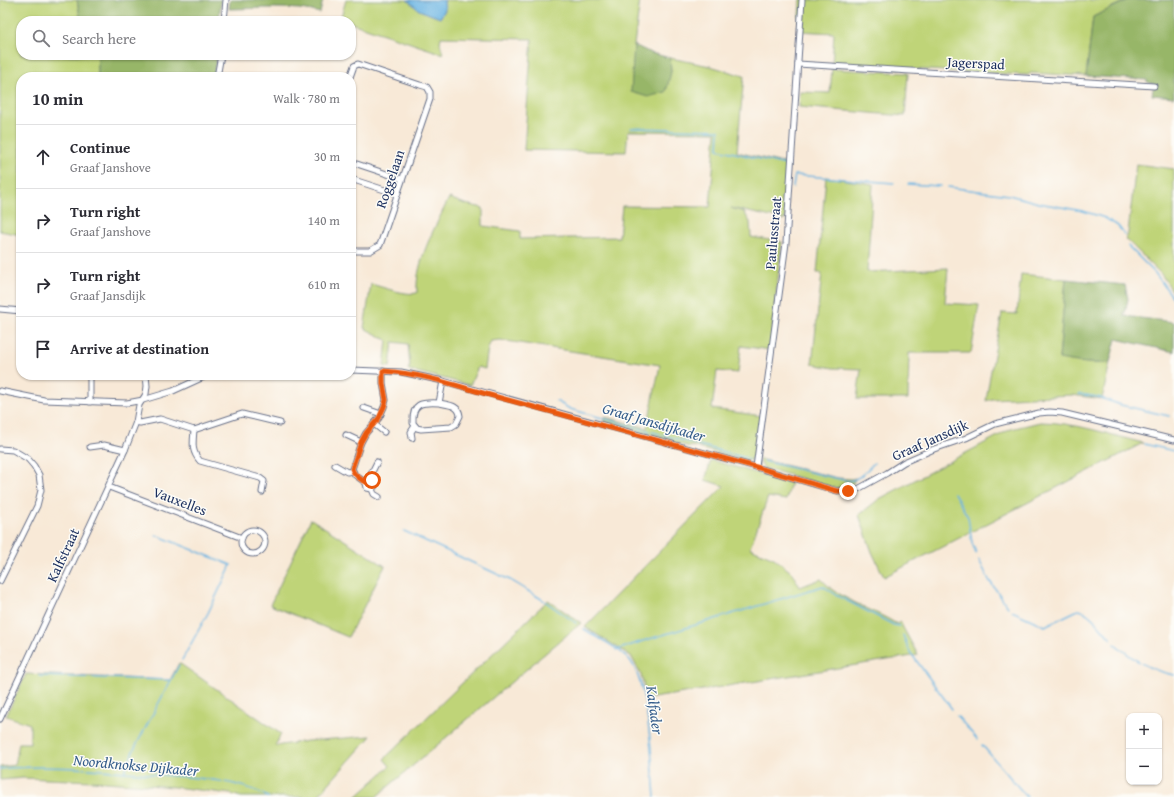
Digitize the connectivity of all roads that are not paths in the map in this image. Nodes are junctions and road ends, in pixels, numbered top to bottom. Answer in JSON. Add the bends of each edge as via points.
{"nodes":[{"id":1,"x":226,"y":0,"type":"edge"},
{"id":2,"x":802,"y":0,"type":"edge"},
{"id":3,"x":224,"y":16,"type":"edge"},
{"id":4,"x":220,"y":60,"type":"edge"},
{"id":5,"x":798,"y":64,"type":"junction"},
{"id":6,"x":219,"y":72,"type":"edge"},
{"id":7,"x":352,"y":72,"type":"edge"},
{"id":8,"x":1154,"y":86,"type":"dead end"},
{"id":9,"x":356,"y":164,"type":"edge"},
{"id":10,"x":402,"y":179,"type":"junction"},
{"id":11,"x":356,"y":181,"type":"edge"},
{"id":12,"x":397,"y":194,"type":"junction"},
{"id":13,"x":356,"y":251,"type":"edge"},
{"id":14,"x":0,"y":309,"type":"edge"},
{"id":15,"x":16,"y":311,"type":"edge"},
{"id":16,"x":356,"y":370,"type":"edge"},
{"id":17,"x":383,"y":371,"type":"junction"},
{"id":18,"x":90,"y":380,"type":"edge"},
{"id":19,"x":146,"y":380,"type":"edge"},
{"id":20,"x":197,"y":380,"type":"edge"},
{"id":21,"x":444,"y":381,"type":"junction"},
{"id":22,"x":0,"y":391,"type":"edge"},
{"id":23,"x":143,"y":400,"type":"junction"},
{"id":24,"x":90,"y":402,"type":"junction"},
{"id":25,"x":439,"y":403,"type":"junction"},
{"id":26,"x":364,"y":408,"type":"dead end"},
{"id":27,"x":381,"y":414,"type":"junction"},
{"id":28,"x":136,"y":422,"type":"junction"},
{"id":29,"x":280,"y":423,"type":"dead end"},
{"id":30,"x":374,"y":424,"type":"junction"},
{"id":31,"x":415,"y":426,"type":"junction"},
{"id":32,"x":194,"y":430,"type":"junction"},
{"id":33,"x":384,"y":432,"type":"dead end"},
{"id":34,"x":346,"y":435,"type":"dead end"},
{"id":35,"x":412,"y":438,"type":"dead end"},
{"id":36,"x":1174,"y":440,"type":"edge"},
{"id":37,"x":361,"y":442,"type":"junction"},
{"id":38,"x":90,"y":447,"type":"dead end"},
{"id":39,"x":0,"y":449,"type":"edge"},
{"id":40,"x":125,"y":450,"type":"junction"},
{"id":41,"x":377,"y":462,"type":"dead end"},
{"id":42,"x":335,"y":465,"type":"dead end"},
{"id":43,"x":756,"y":467,"type":"junction"},
{"id":44,"x":353,"y":471,"type":"junction"},
{"id":45,"x":372,"y":480,"type":"junction"},
{"id":46,"x":366,"y":482,"type":"junction"},
{"id":47,"x":109,"y":487,"type":"junction"},
{"id":48,"x":372,"y":489,"type":"junction"},
{"id":49,"x":262,"y":492,"type":"dead end"},
{"id":50,"x":379,"y":497,"type":"dead end"},
{"id":51,"x":242,"y":538,"type":"junction"},
{"id":52,"x":0,"y":581,"type":"edge"},
{"id":53,"x":0,"y":702,"type":"edge"},
{"id":54,"x":7,"y":705,"type":"junction"},
{"id":55,"x":0,"y":719,"type":"edge"}],
"edges":[{"from":1,"to":3,"type":"street"},
{"from":2,"to":5,"type":"street","name":"Paulusstraat"},
{"from":4,"to":6,"type":"street"},
{"from":5,"to":8,"type":"street","name":"Jagerspad"},
{"from":5,"to":43,"type":"street","name":"Paulusstraat","via":[[786,243]]},
{"from":7,"to":10,"type":"street","name":"Roggelaan","via":[[358,64],[426,87],[430,92],[430,99]]},
{"from":9,"to":10,"type":"street"},
{"from":10,"to":12,"type":"street","name":"Roggelaan"},
{"from":11,"to":12,"type":"street"},
{"from":12,"to":13,"type":"street","name":"Roggelaan","via":[[380,245],[370,251]]},
{"from":14,"to":15,"type":"street"},
{"from":16,"to":17,"type":"street","name":"Graaf Jansdijk"},
{"from":17,"to":21,"type":"street","name":"Graaf Jansdijk"},
{"from":17,"to":27,"type":"street","via":[[386,400]]},
{"from":18,"to":24,"type":"street"},
{"from":19,"to":23,"type":"street","name":"Kalfstraat"},
{"from":20,"to":23,"type":"street"},
{"from":21,"to":25,"type":"street"},
{"from":21,"to":43,"type":"street","name":"Graaf Jansdijk"},
{"from":22,"to":24,"type":"street","via":[[44,400]]},
{"from":23,"to":24,"type":"street","via":[[127,403]]},
{"from":23,"to":28,"type":"street","name":"Kalfstraat","via":[[139,405]]},
{"from":25,"to":31,"type":"street","via":[[429,402],[416,407],[412,417]]},
{"from":25,"to":31,"type":"street","via":[[458,409],[460,416],[456,424],[451,427],[427,429]]},
{"from":26,"to":27,"type":"street"},
{"from":27,"to":30,"type":"street"},
{"from":28,"to":32,"type":"street","via":[[160,420]]},
{"from":28,"to":40,"type":"street","name":"Kalfstraat"},
{"from":29,"to":32,"type":"street","via":[[242,414]]},
{"from":30,"to":33,"type":"street"},
{"from":30,"to":37,"type":"street"},
{"from":31,"to":35,"type":"street","via":[[411,432]]},
{"from":32,"to":49,"type":"street","via":[[192,447],[200,461],[260,478],[264,481]]},
{"from":34,"to":37,"type":"street"},
{"from":36,"to":43,"type":"street","name":"Graaf Jansdijk","via":[[1050,412],[1022,416],[995,424],[904,462],[870,483],[853,490],[837,491]]},
{"from":37,"to":44,"type":"street"},
{"from":38,"to":40,"type":"street","via":[[104,445]]},
{"from":39,"to":52,"type":"street","via":[[13,450],[28,459],[39,475],[41,490],[37,506]]},
{"from":40,"to":47,"type":"street","name":"Kalfstraat"},
{"from":41,"to":45,"type":"street","via":[[371,474]]},
{"from":42,"to":44,"type":"street","via":[[346,472]]},
{"from":44,"to":46,"type":"street"},
{"from":45,"to":46,"type":"street"},
{"from":45,"to":48,"type":"street","via":[[375,485]]},
{"from":46,"to":48,"type":"street","via":[[366,487]]},
{"from":47,"to":51,"type":"street","name":"Vauxelles"},
{"from":47,"to":54,"type":"street","name":"Kalfstraat"},
{"from":48,"to":50,"type":"street"},
{"from":51,"to":51,"type":"street","via":[[242,547],[248,553],[257,553],[264,548],[264,538],[258,531],[248,531]]},
{"from":53,"to":54,"type":"street"},
{"from":54,"to":55,"type":"street","name":"Kalfstraat"}]}
